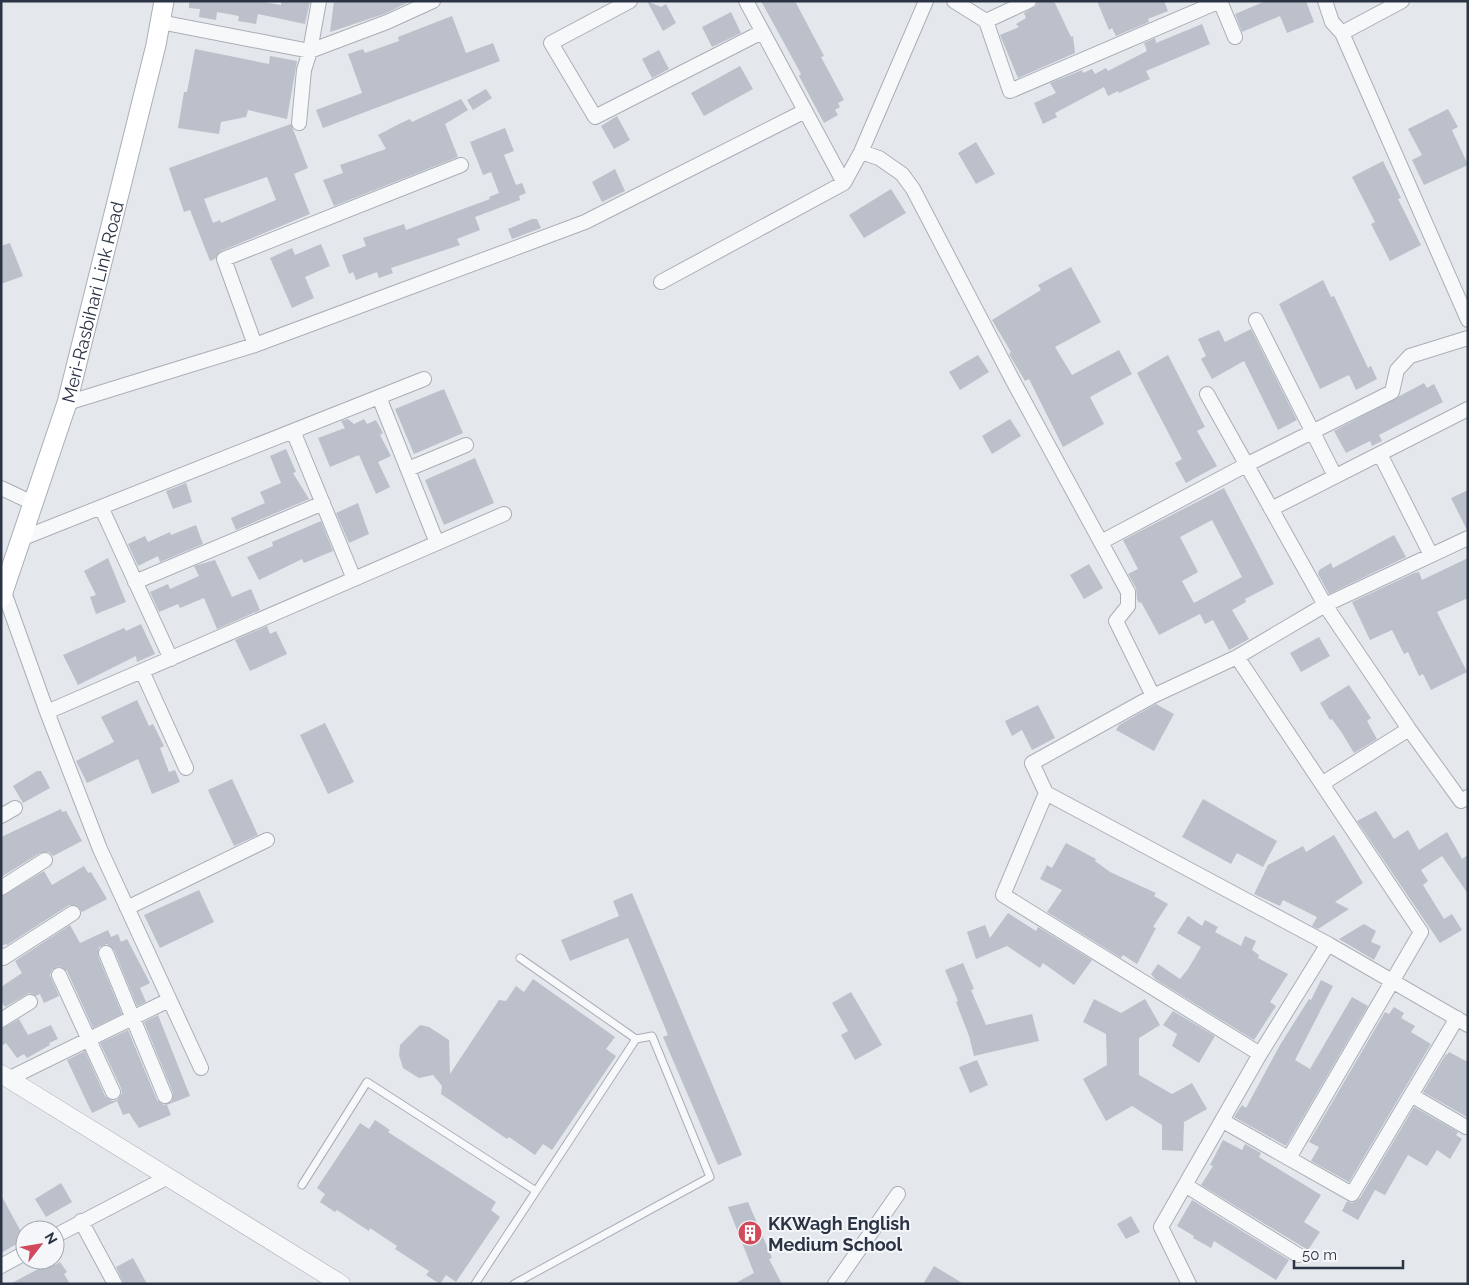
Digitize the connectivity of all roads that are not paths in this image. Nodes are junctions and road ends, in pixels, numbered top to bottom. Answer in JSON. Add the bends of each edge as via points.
{"nodes":[{"id":1,"x":164,"y":1,"type":"edge"},
{"id":2,"x":319,"y":1,"type":"edge"},
{"id":3,"x":433,"y":1,"type":"edge"},
{"id":4,"x":630,"y":1,"type":"edge"},
{"id":5,"x":746,"y":1,"type":"edge"},
{"id":6,"x":926,"y":1,"type":"edge"},
{"id":7,"x":954,"y":1,"type":"edge"},
{"id":8,"x":1029,"y":1,"type":"edge"},
{"id":9,"x":1324,"y":1,"type":"edge"},
{"id":10,"x":1402,"y":1,"type":"edge"},
{"id":11,"x":986,"y":21,"type":"junction"},
{"id":12,"x":160,"y":22,"type":"junction"},
{"id":13,"x":762,"y":32,"type":"junction"},
{"id":14,"x":1342,"y":33,"type":"junction"},
{"id":15,"x":1235,"y":37,"type":"dead end"},
{"id":16,"x":310,"y":51,"type":"junction"},
{"id":17,"x":805,"y":111,"type":"junction"},
{"id":18,"x":299,"y":123,"type":"dead end"},
{"id":19,"x":861,"y":152,"type":"junction"},
{"id":20,"x":462,"y":165,"type":"dead end"},
{"id":21,"x":844,"y":183,"type":"junction"},
{"id":22,"x":661,"y":282,"type":"dead end"},
{"id":23,"x":1256,"y":320,"type":"dead end"},
{"id":24,"x":1468,"y":320,"type":"edge"},
{"id":25,"x":1468,"y":338,"type":"edge"},
{"id":26,"x":256,"y":345,"type":"junction"},
{"id":27,"x":424,"y":380,"type":"dead end"},
{"id":28,"x":1207,"y":394,"type":"dead end"},
{"id":29,"x":379,"y":397,"type":"junction"},
{"id":30,"x":67,"y":402,"type":"junction"},
{"id":31,"x":1468,"y":409,"type":"edge"},
{"id":32,"x":293,"y":431,"type":"junction"},
{"id":33,"x":1312,"y":432,"type":"junction"},
{"id":34,"x":466,"y":446,"type":"dead end"},
{"id":35,"x":1380,"y":454,"type":"junction"},
{"id":36,"x":1246,"y":465,"type":"junction"},
{"id":37,"x":408,"y":469,"type":"junction"},
{"id":38,"x":1335,"y":476,"type":"junction"},
{"id":39,"x":1,"y":488,"type":"edge"},
{"id":40,"x":33,"y":503,"type":"junction"},
{"id":41,"x":323,"y":503,"type":"junction"},
{"id":42,"x":101,"y":507,"type":"junction"},
{"id":43,"x":1271,"y":509,"type":"junction"},
{"id":44,"x":504,"y":514,"type":"dead end"},
{"id":45,"x":23,"y":538,"type":"junction"},
{"id":46,"x":1468,"y":538,"type":"edge"},
{"id":47,"x":1102,"y":542,"type":"junction"},
{"id":48,"x":437,"y":543,"type":"junction"},
{"id":49,"x":1431,"y":555,"type":"junction"},
{"id":50,"x":354,"y":579,"type":"junction"},
{"id":51,"x":135,"y":582,"type":"junction"},
{"id":52,"x":2,"y":595,"type":"edge"},
{"id":53,"x":1325,"y":605,"type":"junction"},
{"id":54,"x":1237,"y":657,"type":"junction"},
{"id":55,"x":170,"y":658,"type":"junction"},
{"id":56,"x":142,"y":670,"type":"junction"},
{"id":57,"x":1153,"y":696,"type":"junction"},
{"id":58,"x":47,"y":712,"type":"junction"},
{"id":59,"x":1409,"y":729,"type":"junction"},
{"id":60,"x":186,"y":768,"type":"dead end"},
{"id":61,"x":1323,"y":783,"type":"junction"},
{"id":62,"x":1046,"y":794,"type":"junction"},
{"id":63,"x":1468,"y":796,"type":"edge"},
{"id":64,"x":15,"y":808,"type":"dead end"},
{"id":65,"x":1,"y":816,"type":"edge"},
{"id":66,"x":267,"y":840,"type":"dead end"},
{"id":67,"x":45,"y":860,"type":"dead end"},
{"id":68,"x":1,"y":888,"type":"edge"},
{"id":69,"x":127,"y":908,"type":"junction"},
{"id":70,"x":73,"y":913,"type":"dead end"},
{"id":71,"x":1328,"y":944,"type":"junction"},
{"id":72,"x":106,"y":952,"type":"dead end"},
{"id":73,"x":1,"y":956,"type":"edge"},
{"id":74,"x":520,"y":958,"type":"dead end"},
{"id":75,"x":58,"y":975,"type":"dead end"},
{"id":76,"x":1391,"y":980,"type":"junction"},
{"id":77,"x":169,"y":1000,"type":"junction"},
{"id":78,"x":30,"y":1002,"type":"dead end"},
{"id":79,"x":132,"y":1017,"type":"junction"},
{"id":80,"x":1,"y":1020,"type":"edge"},
{"id":81,"x":1462,"y":1022,"type":"edge"},
{"id":82,"x":88,"y":1039,"type":"junction"},
{"id":83,"x":636,"y":1039,"type":"junction"},
{"id":84,"x":1260,"y":1054,"type":"junction"},
{"id":85,"x":201,"y":1068,"type":"dead end"},
{"id":86,"x":4,"y":1077,"type":"edge"},
{"id":87,"x":113,"y":1092,"type":"dead end"},
{"id":88,"x":1411,"y":1095,"type":"junction"},
{"id":89,"x":164,"y":1096,"type":"dead end"},
{"id":90,"x":1223,"y":1122,"type":"junction"},
{"id":91,"x":1466,"y":1127,"type":"dead end"},
{"id":92,"x":1288,"y":1158,"type":"junction"},
{"id":93,"x":168,"y":1177,"type":"junction"},
{"id":94,"x":302,"y":1185,"type":"dead end"},
{"id":95,"x":1185,"y":1185,"type":"junction"},
{"id":96,"x":536,"y":1190,"type":"junction"},
{"id":97,"x":898,"y":1194,"type":"dead end"},
{"id":98,"x":82,"y":1221,"type":"junction"},
{"id":99,"x":65,"y":1230,"type":"edge"},
{"id":100,"x":1298,"y":1255,"type":"dead end"},
{"id":101,"x":15,"y":1258,"type":"edge"},
{"id":102,"x":1,"y":1266,"type":"edge"},
{"id":103,"x":115,"y":1284,"type":"edge"},
{"id":104,"x":341,"y":1284,"type":"edge"},
{"id":105,"x":475,"y":1284,"type":"edge"},
{"id":106,"x":514,"y":1284,"type":"edge"},
{"id":107,"x":835,"y":1284,"type":"edge"},
{"id":108,"x":1189,"y":1284,"type":"edge"}],
"edges":[{"from":1,"to":12,"type":"main road","name":"Meri-Rasbihari Link Road"},
{"from":2,"to":16,"type":"street"},
{"from":3,"to":16,"type":"street"},
{"from":4,"to":13,"type":"street","via":[[551,43],[595,116]]},
{"from":5,"to":13,"type":"street"},
{"from":6,"to":19,"type":"street"},
{"from":7,"to":11,"type":"street"},
{"from":8,"to":11,"type":"street"},
{"from":9,"to":14,"type":"street","via":[[1332,22]]},
{"from":10,"to":14,"type":"street"},
{"from":11,"to":15,"type":"street","via":[[1010,91],[1220,1]]},
{"from":12,"to":16,"type":"street"},
{"from":12,"to":30,"type":"main road","name":"Meri-Rasbihari Link Road"},
{"from":13,"to":17,"type":"street"},
{"from":14,"to":24,"type":"street"},
{"from":16,"to":18,"type":"street","via":[[304,70]]},
{"from":17,"to":21,"type":"street"},
{"from":17,"to":26,"type":"street","via":[[585,222]]},
{"from":19,"to":21,"type":"street"},
{"from":19,"to":47,"type":"street","via":[[879,158],[902,174],[913,189]]},
{"from":20,"to":26,"type":"street","via":[[224,260]]},
{"from":21,"to":22,"type":"street"},
{"from":23,"to":33,"type":"street"},
{"from":25,"to":33,"type":"street","via":[[1410,356],[1397,370],[1392,392]]},
{"from":26,"to":30,"type":"street"},
{"from":27,"to":29,"type":"street"},
{"from":28,"to":36,"type":"street"},
{"from":29,"to":32,"type":"street"},
{"from":29,"to":37,"type":"street"},
{"from":30,"to":40,"type":"main road","name":"Meri-Rasbihari Link Road"},
{"from":31,"to":35,"type":"street"},
{"from":32,"to":41,"type":"street"},
{"from":32,"to":42,"type":"street"},
{"from":33,"to":36,"type":"street"},
{"from":33,"to":38,"type":"street"},
{"from":34,"to":37,"type":"street"},
{"from":35,"to":38,"type":"street"},
{"from":35,"to":49,"type":"street"},
{"from":36,"to":43,"type":"street"},
{"from":36,"to":47,"type":"street"},
{"from":37,"to":48,"type":"street"},
{"from":38,"to":43,"type":"street"},
{"from":39,"to":40,"type":"street"},
{"from":40,"to":45,"type":"main road","name":"Meri-Rasbihari Link Road"},
{"from":41,"to":50,"type":"street"},
{"from":41,"to":51,"type":"street"},
{"from":42,"to":45,"type":"street"},
{"from":42,"to":51,"type":"street"},
{"from":43,"to":53,"type":"street"},
{"from":44,"to":48,"type":"street"},
{"from":45,"to":52,"type":"main road","name":"Meri-Rasbihari Link Road"},
{"from":46,"to":49,"type":"street"},
{"from":47,"to":57,"type":"street","via":[[1128,592],[1128,606],[1116,621]]},
{"from":48,"to":50,"type":"street"},
{"from":49,"to":53,"type":"street"},
{"from":50,"to":55,"type":"street"},
{"from":51,"to":55,"type":"street"},
{"from":52,"to":58,"type":"street"},
{"from":53,"to":54,"type":"street"},
{"from":53,"to":59,"type":"street"},
{"from":54,"to":57,"type":"street"},
{"from":54,"to":61,"type":"street"},
{"from":55,"to":56,"type":"street"},
{"from":56,"to":58,"type":"street"},
{"from":56,"to":60,"type":"street"},
{"from":57,"to":62,"type":"street","via":[[1032,763]]},
{"from":58,"to":69,"type":"street","via":[[100,849]]},
{"from":59,"to":61,"type":"street"},
{"from":59,"to":63,"type":"street","via":[[1461,801]]},
{"from":61,"to":76,"type":"street","via":[[1421,932]]},
{"from":62,"to":71,"type":"street"},
{"from":62,"to":84,"type":"street","via":[[1003,895]]},
{"from":64,"to":65,"type":"street"},
{"from":66,"to":69,"type":"street"},
{"from":67,"to":68,"type":"street"},
{"from":69,"to":77,"type":"street"},
{"from":70,"to":73,"type":"street","via":[[3,958]]},
{"from":71,"to":76,"type":"street"},
{"from":71,"to":84,"type":"street"},
{"from":72,"to":79,"type":"street"},
{"from":74,"to":83,"type":"lane"},
{"from":75,"to":82,"type":"street"},
{"from":76,"to":81,"type":"street"},
{"from":76,"to":92,"type":"street"},
{"from":77,"to":79,"type":"street"},
{"from":77,"to":85,"type":"street"},
{"from":78,"to":80,"type":"street"},
{"from":79,"to":82,"type":"street"},
{"from":79,"to":89,"type":"street"},
{"from":81,"to":88,"type":"street"},
{"from":82,"to":86,"type":"street"},
{"from":82,"to":87,"type":"street"},
{"from":83,"to":96,"type":"lane"},
{"from":83,"to":106,"type":"lane","via":[[652,1036],[710,1177]]},
{"from":84,"to":90,"type":"street"},
{"from":86,"to":93,"type":"street"},
{"from":88,"to":91,"type":"street"},
{"from":88,"to":92,"type":"street","via":[[1352,1194]]},
{"from":90,"to":92,"type":"street"},
{"from":90,"to":95,"type":"street"},
{"from":93,"to":98,"type":"street"},
{"from":93,"to":104,"type":"street"},
{"from":94,"to":96,"type":"lane","via":[[367,1082]]},
{"from":95,"to":100,"type":"street"},
{"from":95,"to":108,"type":"street","via":[[1161,1227]]},
{"from":96,"to":105,"type":"lane"},
{"from":97,"to":107,"type":"street"},
{"from":98,"to":99,"type":"street"},
{"from":98,"to":103,"type":"street"},
{"from":101,"to":102,"type":"street"}]}
